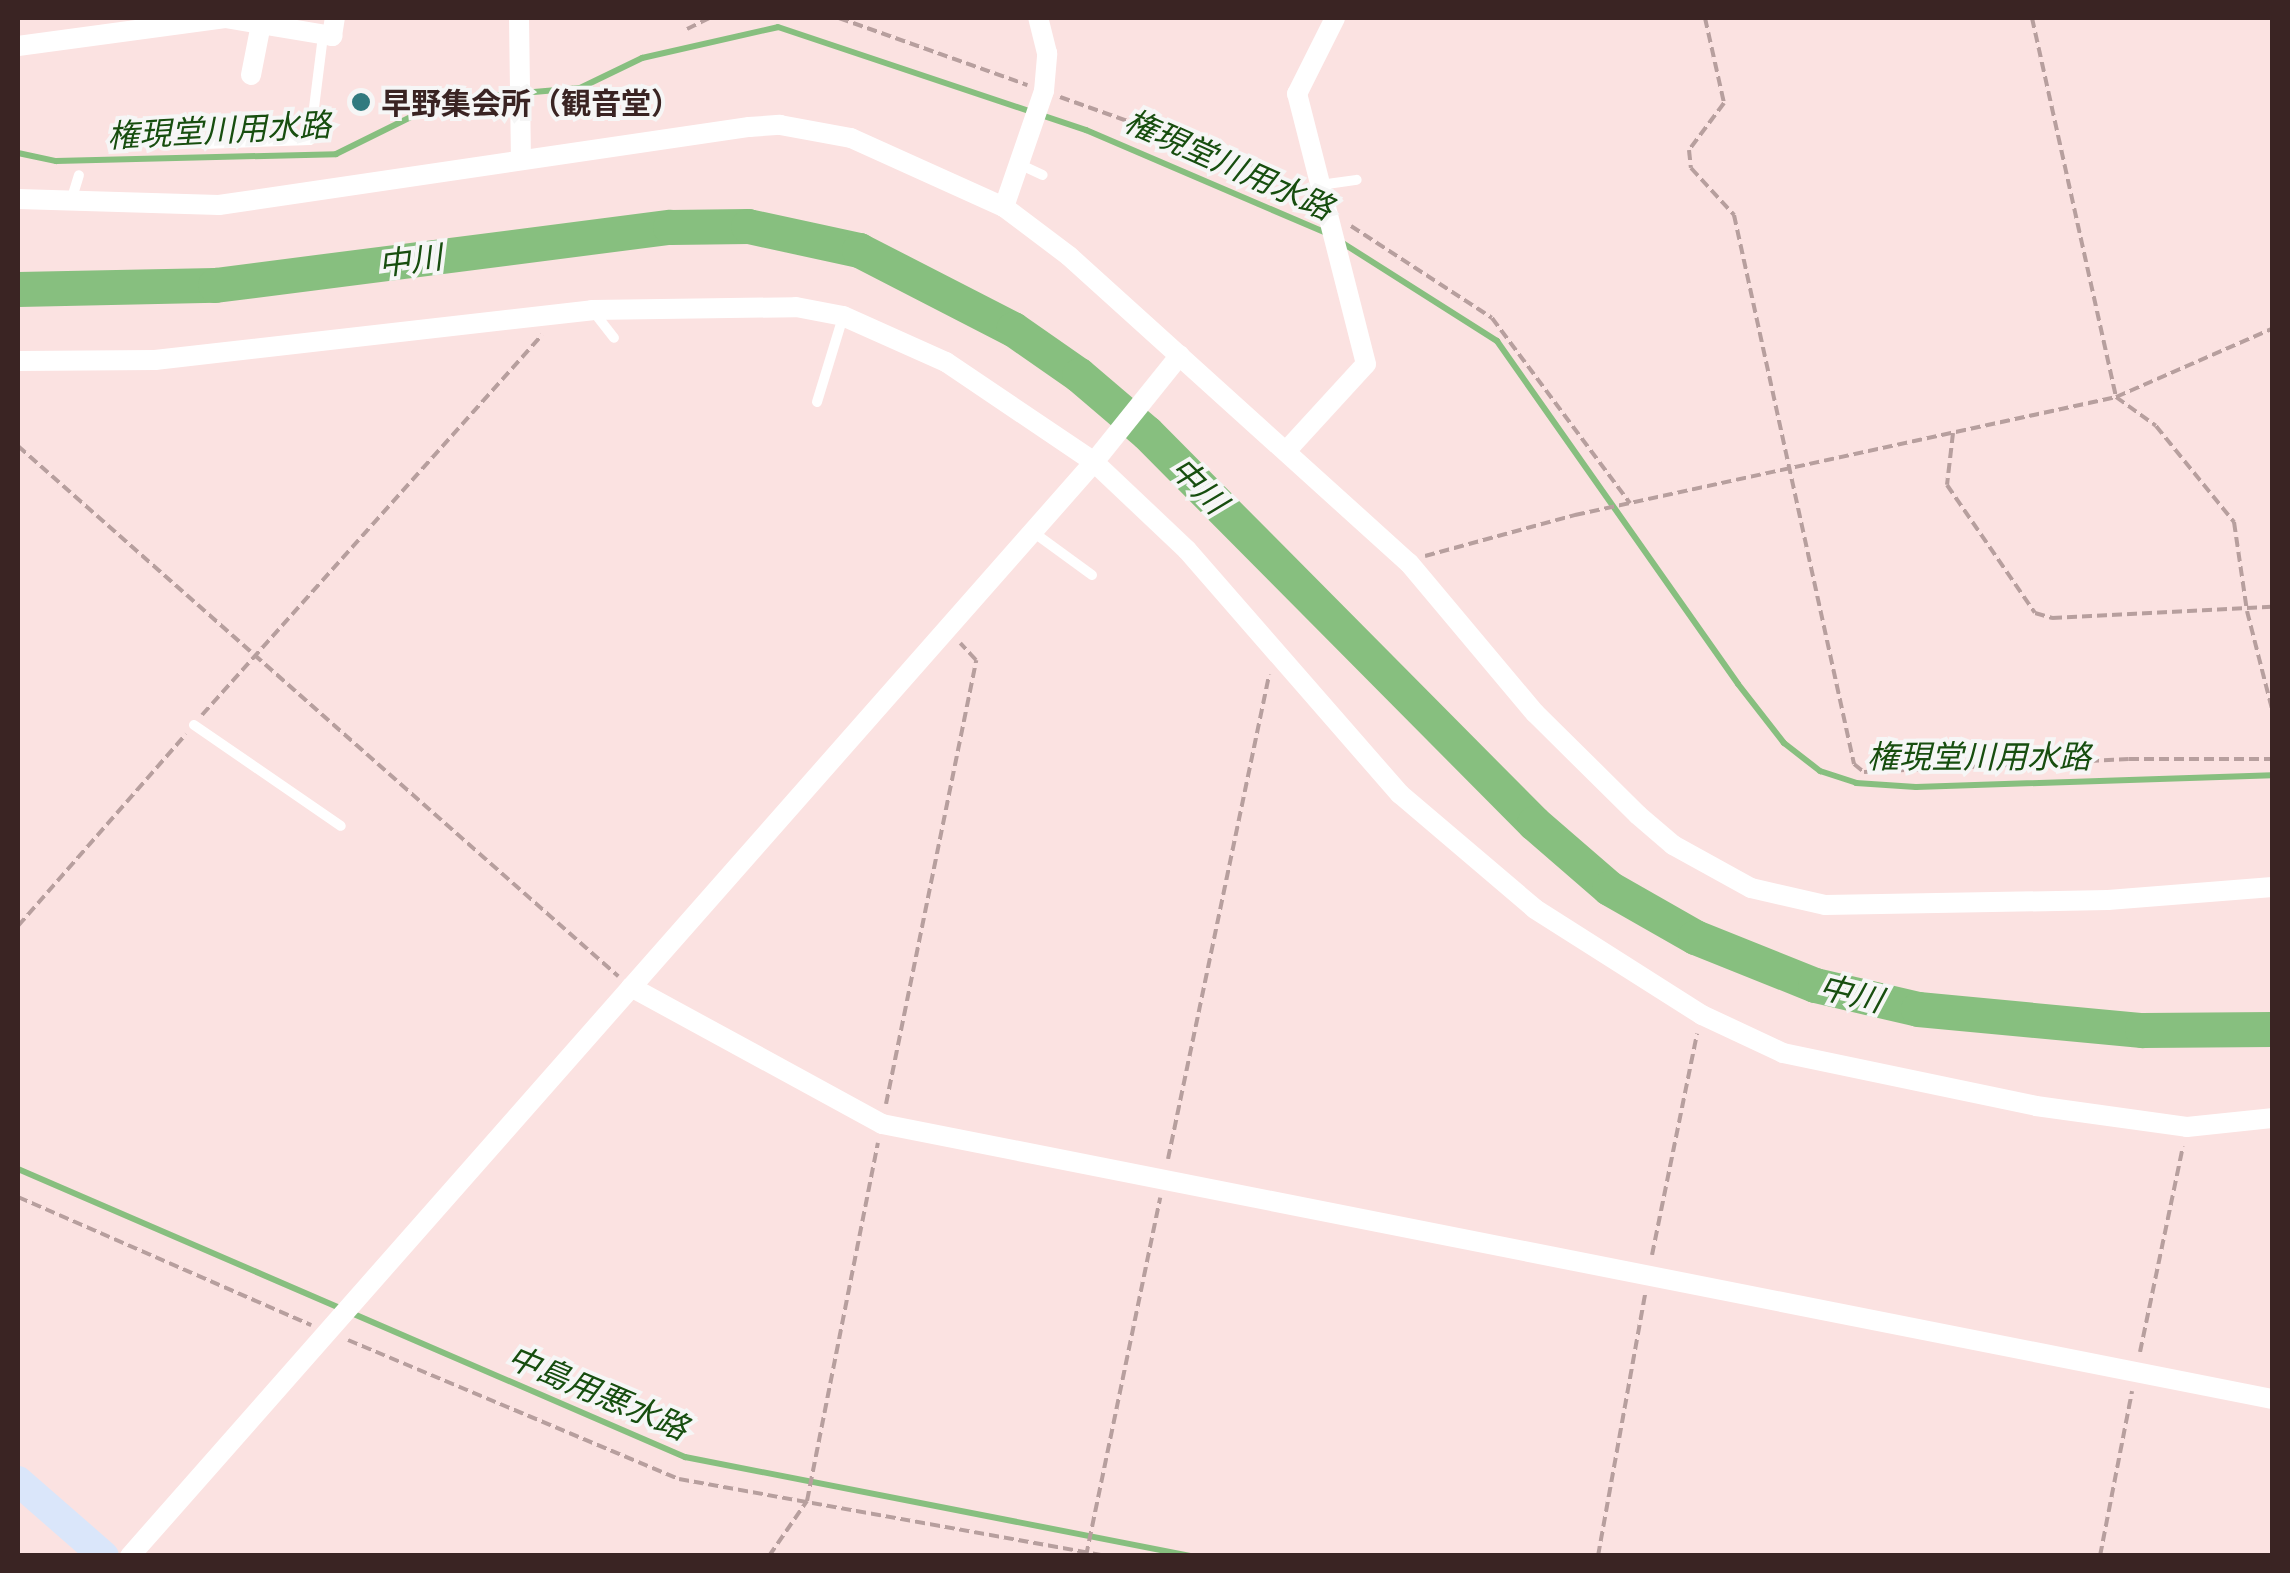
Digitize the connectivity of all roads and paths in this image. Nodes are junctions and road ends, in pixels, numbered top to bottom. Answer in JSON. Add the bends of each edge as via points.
{"nodes":[{"id":1,"x":519,"y":18,"type":"edge"},
{"id":2,"x":710,"y":18,"type":"edge"},
{"id":3,"x":839,"y":18,"type":"edge"},
{"id":4,"x":1038,"y":18,"type":"edge"},
{"id":5,"x":1335,"y":18,"type":"edge"},
{"id":6,"x":1705,"y":18,"type":"edge"},
{"id":7,"x":2032,"y":18,"type":"edge"},
{"id":8,"x":261,"y":24,"type":"junction"},
{"id":9,"x":329,"y":26,"type":"edge"},
{"id":10,"x":687,"y":28,"type":"dead end"},
{"id":11,"x":18,"y":46,"type":"edge"},
{"id":12,"x":251,"y":74,"type":"dead end"},
{"id":13,"x":1044,"y":91,"type":"junction"},
{"id":14,"x":204,"y":144,"type":"dead end"},
{"id":15,"x":521,"y":160,"type":"junction"},
{"id":16,"x":1019,"y":164,"type":"junction"},
{"id":17,"x":78,"y":174,"type":"dead end"},
{"id":18,"x":1043,"y":175,"type":"dead end"},
{"id":19,"x":1357,"y":180,"type":"dead end"},
{"id":20,"x":1320,"y":185,"type":"junction"},
{"id":21,"x":18,"y":199,"type":"edge"},
{"id":22,"x":71,"y":201,"type":"junction"},
{"id":23,"x":1004,"y":207,"type":"junction"},
{"id":24,"x":1326,"y":208,"type":"junction"},
{"id":25,"x":592,"y":310,"type":"junction"},
{"id":26,"x":565,"y":313,"type":"junction"},
{"id":27,"x":843,"y":316,"type":"junction"},
{"id":28,"x":2272,"y":329,"type":"edge"},
{"id":29,"x":614,"y":338,"type":"dead end"},
{"id":30,"x":18,"y":361,"type":"edge"},
{"id":31,"x":1176,"y":361,"type":"junction"},
{"id":32,"x":2116,"y":397,"type":"junction"},
{"id":33,"x":817,"y":402,"type":"dead end"},
{"id":34,"x":1953,"y":433,"type":"junction"},
{"id":35,"x":18,"y":446,"type":"edge"},
{"id":36,"x":1288,"y":449,"type":"junction"},
{"id":37,"x":1099,"y":456,"type":"junction"},
{"id":38,"x":1786,"y":469,"type":"junction"},
{"id":39,"x":1630,"y":503,"type":"junction"},
{"id":40,"x":1032,"y":532,"type":"junction"},
{"id":41,"x":1409,"y":562,"type":"junction"},
{"id":42,"x":1092,"y":575,"type":"dead end"},
{"id":43,"x":2272,"y":607,"type":"edge"},
{"id":44,"x":2247,"y":611,"type":"junction"},
{"id":45,"x":947,"y":629,"type":"junction"},
{"id":46,"x":1274,"y":649,"type":"junction"},
{"id":47,"x":255,"y":654,"type":"junction"},
{"id":48,"x":2272,"y":709,"type":"edge"},
{"id":49,"x":194,"y":725,"type":"junction"},
{"id":50,"x":2272,"y":760,"type":"edge"},
{"id":51,"x":341,"y":826,"type":"dead end"},
{"id":52,"x":2272,"y":887,"type":"edge"},
{"id":53,"x":18,"y":926,"type":"edge"},
{"id":54,"x":631,"y":987,"type":"junction"},
{"id":55,"x":2272,"y":1118,"type":"edge"},
{"id":56,"x":882,"y":1124,"type":"junction"},
{"id":57,"x":2186,"y":1127,"type":"junction"},
{"id":58,"x":1164,"y":1180,"type":"junction"},
{"id":59,"x":18,"y":1197,"type":"edge"},
{"id":60,"x":328,"y":1332,"type":"junction"},
{"id":61,"x":2136,"y":1372,"type":"junction"},
{"id":62,"x":2272,"y":1399,"type":"edge"},
{"id":63,"x":18,"y":1482,"type":"edge"},
{"id":64,"x":807,"y":1500,"type":"junction"},
{"id":65,"x":1086,"y":1553,"type":"edge"},
{"id":66,"x":104,"y":1556,"type":"edge"},
{"id":67,"x":130,"y":1556,"type":"edge"},
{"id":68,"x":769,"y":1556,"type":"edge"},
{"id":69,"x":1109,"y":1556,"type":"edge"},
{"id":70,"x":2100,"y":1556,"type":"edge"}],
"edges":[{"from":1,"to":15,"type":"street"},
{"from":2,"to":10,"type":"path"},
{"from":3,"to":13,"type":"path"},
{"from":4,"to":13,"type":"street","via":[[1047,53]]},
{"from":5,"to":20,"type":"street","via":[[1297,94]]},
{"from":6,"to":38,"type":"path","via":[[1724,102],[1689,150],[1691,168],[1734,216]]},
{"from":7,"to":32,"type":"path"},
{"from":8,"to":9,"type":"street"},
{"from":8,"to":11,"type":"street","via":[[207,20]]},
{"from":8,"to":12,"type":"street"},
{"from":9,"to":14,"type":"lane","via":[[310,140]]},
{"from":13,"to":16,"type":"street"},
{"from":13,"to":24,"type":"path","via":[[1254,166]]},
{"from":15,"to":22,"type":"street","via":[[219,205]]},
{"from":15,"to":23,"type":"street","via":[[780,125],[851,138]]},
{"from":16,"to":18,"type":"lane"},
{"from":16,"to":23,"type":"street"},
{"from":17,"to":22,"type":"lane"},
{"from":19,"to":20,"type":"lane"},
{"from":20,"to":24,"type":"street"},
{"from":21,"to":22,"type":"street"},
{"from":23,"to":31,"type":"street"},
{"from":24,"to":36,"type":"street","via":[[1366,364]]},
{"from":24,"to":39,"type":"path","via":[[1492,318]]},
{"from":25,"to":26,"type":"street"},
{"from":25,"to":27,"type":"street","via":[[796,308]]},
{"from":25,"to":29,"type":"lane"},
{"from":26,"to":30,"type":"street","via":[[155,360]]},
{"from":26,"to":47,"type":"path","via":[[510,365]]},
{"from":27,"to":33,"type":"lane"},
{"from":27,"to":37,"type":"street","via":[[928,351]]},
{"from":28,"to":32,"type":"path"},
{"from":31,"to":36,"type":"street"},
{"from":31,"to":37,"type":"street"},
{"from":32,"to":34,"type":"path"},
{"from":32,"to":44,"type":"path","via":[[2156,426],[2234,522]]},
{"from":34,"to":38,"type":"path"},
{"from":34,"to":44,"type":"path","via":[[1947,484],[2035,613],[2052,618]]},
{"from":35,"to":47,"type":"path"},
{"from":36,"to":41,"type":"street"},
{"from":37,"to":40,"type":"street"},
{"from":37,"to":46,"type":"street"},
{"from":38,"to":39,"type":"path"},
{"from":38,"to":50,"type":"path","via":[[1854,764],[1864,772],[2129,759]]},
{"from":39,"to":41,"type":"path"},
{"from":40,"to":42,"type":"lane"},
{"from":40,"to":45,"type":"street"},
{"from":41,"to":52,"type":"street","via":[[1535,712],[1638,816],[1674,846],[1751,888],[1825,904],[2108,900]]},
{"from":43,"to":44,"type":"path"},
{"from":44,"to":48,"type":"path"},
{"from":45,"to":54,"type":"street"},
{"from":45,"to":56,"type":"path","via":[[976,660]]},
{"from":46,"to":57,"type":"street","via":[[1400,794],[1454,843],[1607,960],[1702,1015],[1783,1054],[2036,1106]]},
{"from":46,"to":58,"type":"path"},
{"from":47,"to":49,"type":"path"},
{"from":47,"to":54,"type":"path"},
{"from":49,"to":51,"type":"lane"},
{"from":49,"to":53,"type":"path"},
{"from":54,"to":56,"type":"street"},
{"from":54,"to":60,"type":"street"},
{"from":55,"to":57,"type":"street"},
{"from":56,"to":58,"type":"street"},
{"from":56,"to":64,"type":"path"},
{"from":57,"to":61,"type":"path"},
{"from":58,"to":61,"type":"street"},
{"from":58,"to":65,"type":"path"},
{"from":59,"to":60,"type":"path"},
{"from":60,"to":64,"type":"path","via":[[679,1479]]},
{"from":60,"to":67,"type":"street"},
{"from":61,"to":62,"type":"street"},
{"from":61,"to":70,"type":"path"},
{"from":63,"to":66,"type":"main road"},
{"from":64,"to":65,"type":"path"},
{"from":64,"to":68,"type":"path"},
{"from":65,"to":69,"type":"path"}]}
